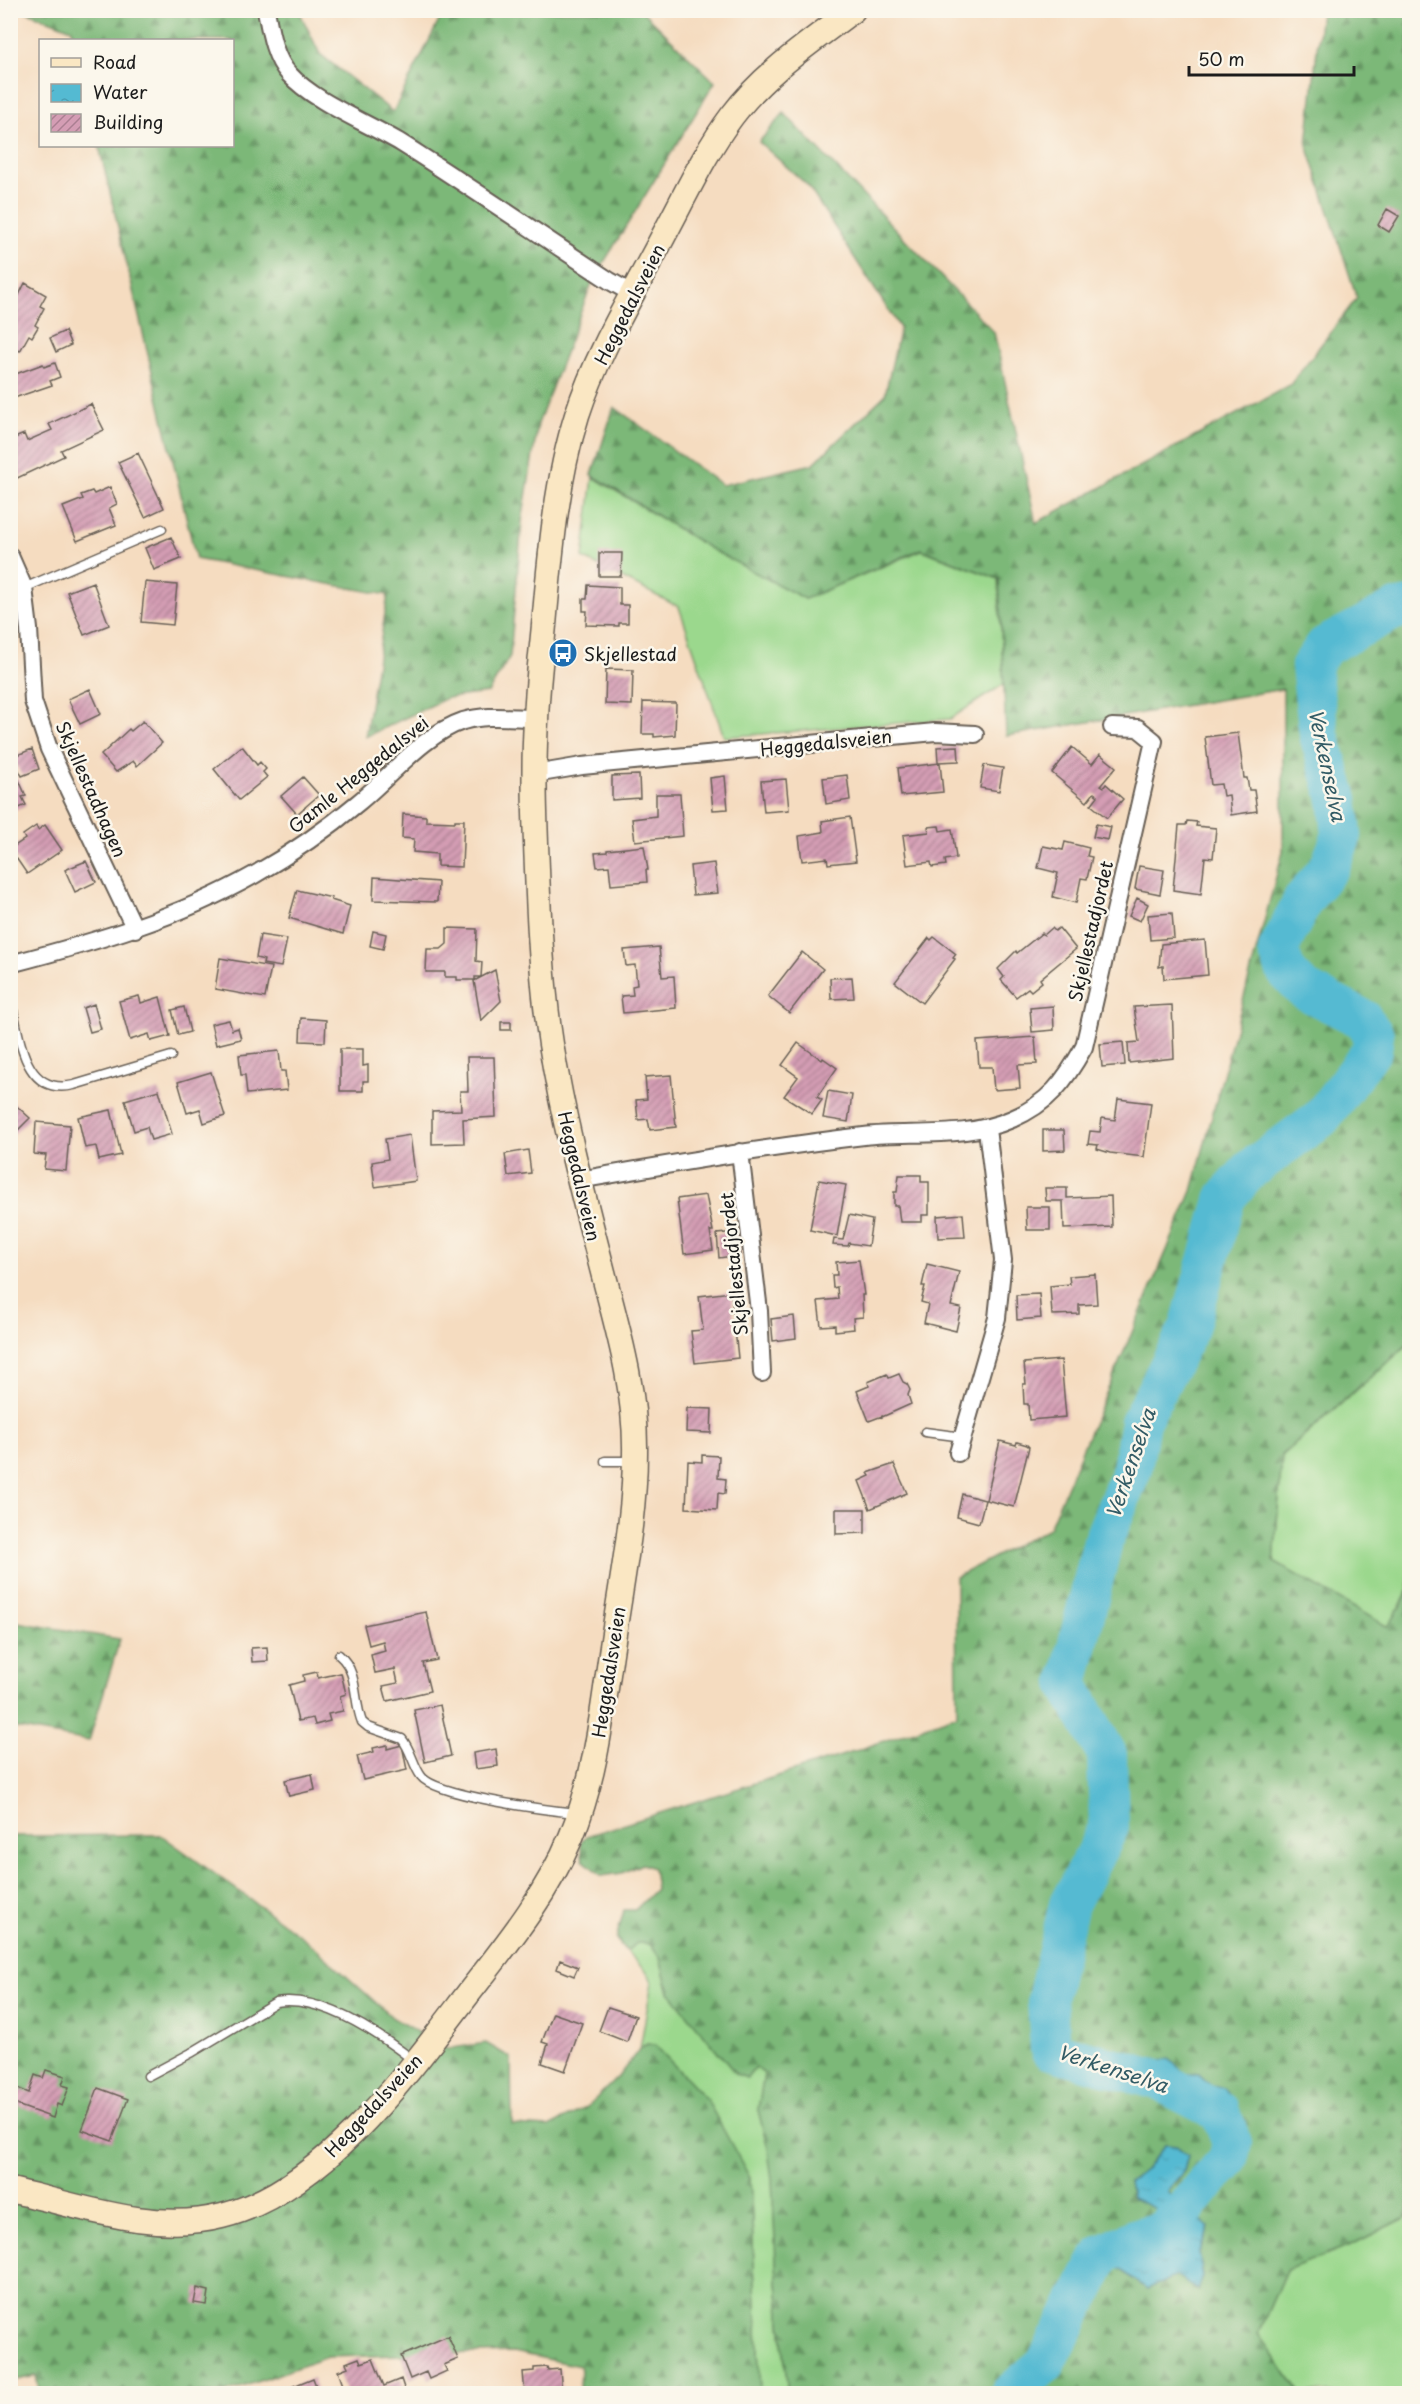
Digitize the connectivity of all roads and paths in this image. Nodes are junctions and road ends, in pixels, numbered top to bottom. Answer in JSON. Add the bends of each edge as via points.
{"nodes":[{"id":1,"x":266,"y":10,"type":"edge"},
{"id":2,"x":853,"y":10,"type":"edge"},
{"id":3,"x":633,"y":294,"type":"junction"},
{"id":4,"x":162,"y":529,"type":"dead end"},
{"id":5,"x":10,"y":556,"type":"edge"},
{"id":6,"x":24,"y":588,"type":"junction"},
{"id":7,"x":536,"y":718,"type":"junction"},
{"id":8,"x":1112,"y":727,"type":"dead end"},
{"id":9,"x":975,"y":734,"type":"dead end"},
{"id":10,"x":535,"y":774,"type":"junction"},
{"id":11,"x":135,"y":929,"type":"junction"},
{"id":12,"x":10,"y":964,"type":"edge"},
{"id":13,"x":10,"y":998,"type":"edge"},
{"id":14,"x":171,"y":1056,"type":"dead end"},
{"id":15,"x":987,"y":1129,"type":"junction"},
{"id":16,"x":740,"y":1152,"type":"junction"},
{"id":17,"x":579,"y":1179,"type":"junction"},
{"id":18,"x":762,"y":1373,"type":"dead end"},
{"id":19,"x":925,"y":1432,"type":"dead end"},
{"id":20,"x":960,"y":1445,"type":"joint"},
{"id":21,"x":605,"y":1461,"type":"dead end"},
{"id":22,"x":635,"y":1461,"type":"junction"},
{"id":23,"x":339,"y":1655,"type":"dead end"},
{"id":24,"x":580,"y":1814,"type":"junction"},
{"id":25,"x":416,"y":2062,"type":"junction"},
{"id":26,"x":148,"y":2076,"type":"dead end"},
{"id":27,"x":10,"y":2190,"type":"edge"}],
"edges":[{"from":1,"to":3,"type":"street","via":[[280,59],[289,75],[304,87],[400,143]]},
{"from":2,"to":3,"type":"main road","name":"Heggedalsveien","via":[[793,53],[732,116]]},
{"from":3,"to":7,"type":"main road","name":"Heggedalsveien","via":[[605,345],[577,414],[563,470],[552,532]]},
{"from":4,"to":6,"type":"lane"},
{"from":5,"to":6,"type":"street","name":"Skjellestadhagen"},
{"from":6,"to":11,"type":"street","name":"Skjellestadhagen","via":[[33,701],[49,749]]},
{"from":7,"to":10,"type":"main road","name":"Heggedalsveien"},
{"from":7,"to":11,"type":"street","name":"Gamle Heggedalsvei","via":[[488,717],[447,728],[315,836],[254,875]]},
{"from":8,"to":15,"type":"street","name":"Skjellestadjordet","via":[[1138,728],[1154,741],[1084,1047],[1055,1092],[1034,1108]]},
{"from":9,"to":10,"type":"street","name":"Heggedalsveien","via":[[935,732],[582,766]]},
{"from":10,"to":17,"type":"main road","name":"Heggedalsveien","via":[[540,938],[551,1045]]},
{"from":11,"to":12,"type":"street","name":"Gamle Heggedalsvei"},
{"from":13,"to":14,"type":"lane","via":[[25,1059],[34,1076],[49,1086],[62,1088]]},
{"from":15,"to":16,"type":"street","name":"Skjellestadjordet","via":[[867,1136]]},
{"from":15,"to":20,"type":"street","via":[[1003,1260],[997,1318]]},
{"from":16,"to":17,"type":"street","name":"Skjellestadjordet"},
{"from":16,"to":18,"type":"street","name":"Skjellestadjordet","via":[[759,1311]]},
{"from":17,"to":22,"type":"main road","name":"Heggedalsveien","via":[[623,1351],[632,1404]]},
{"from":19,"to":20,"type":"lane"},
{"from":21,"to":22,"type":"lane"},
{"from":22,"to":24,"type":"main road","name":"Heggedalsveien","via":[[627,1547],[597,1741]]},
{"from":23,"to":24,"type":"lane","via":[[352,1672],[362,1722],[402,1739],[421,1776],[431,1784],[466,1795]]},
{"from":24,"to":25,"type":"main road","name":"Heggedalsveien","via":[[530,1913]]},
{"from":25,"to":26,"type":"lane","via":[[328,2007],[291,1999],[276,2001]]},
{"from":25,"to":27,"type":"main road","name":"Heggedalsveien","via":[[343,2142],[317,2164],[287,2187],[226,2216],[195,2222],[162,2222]]}]}
